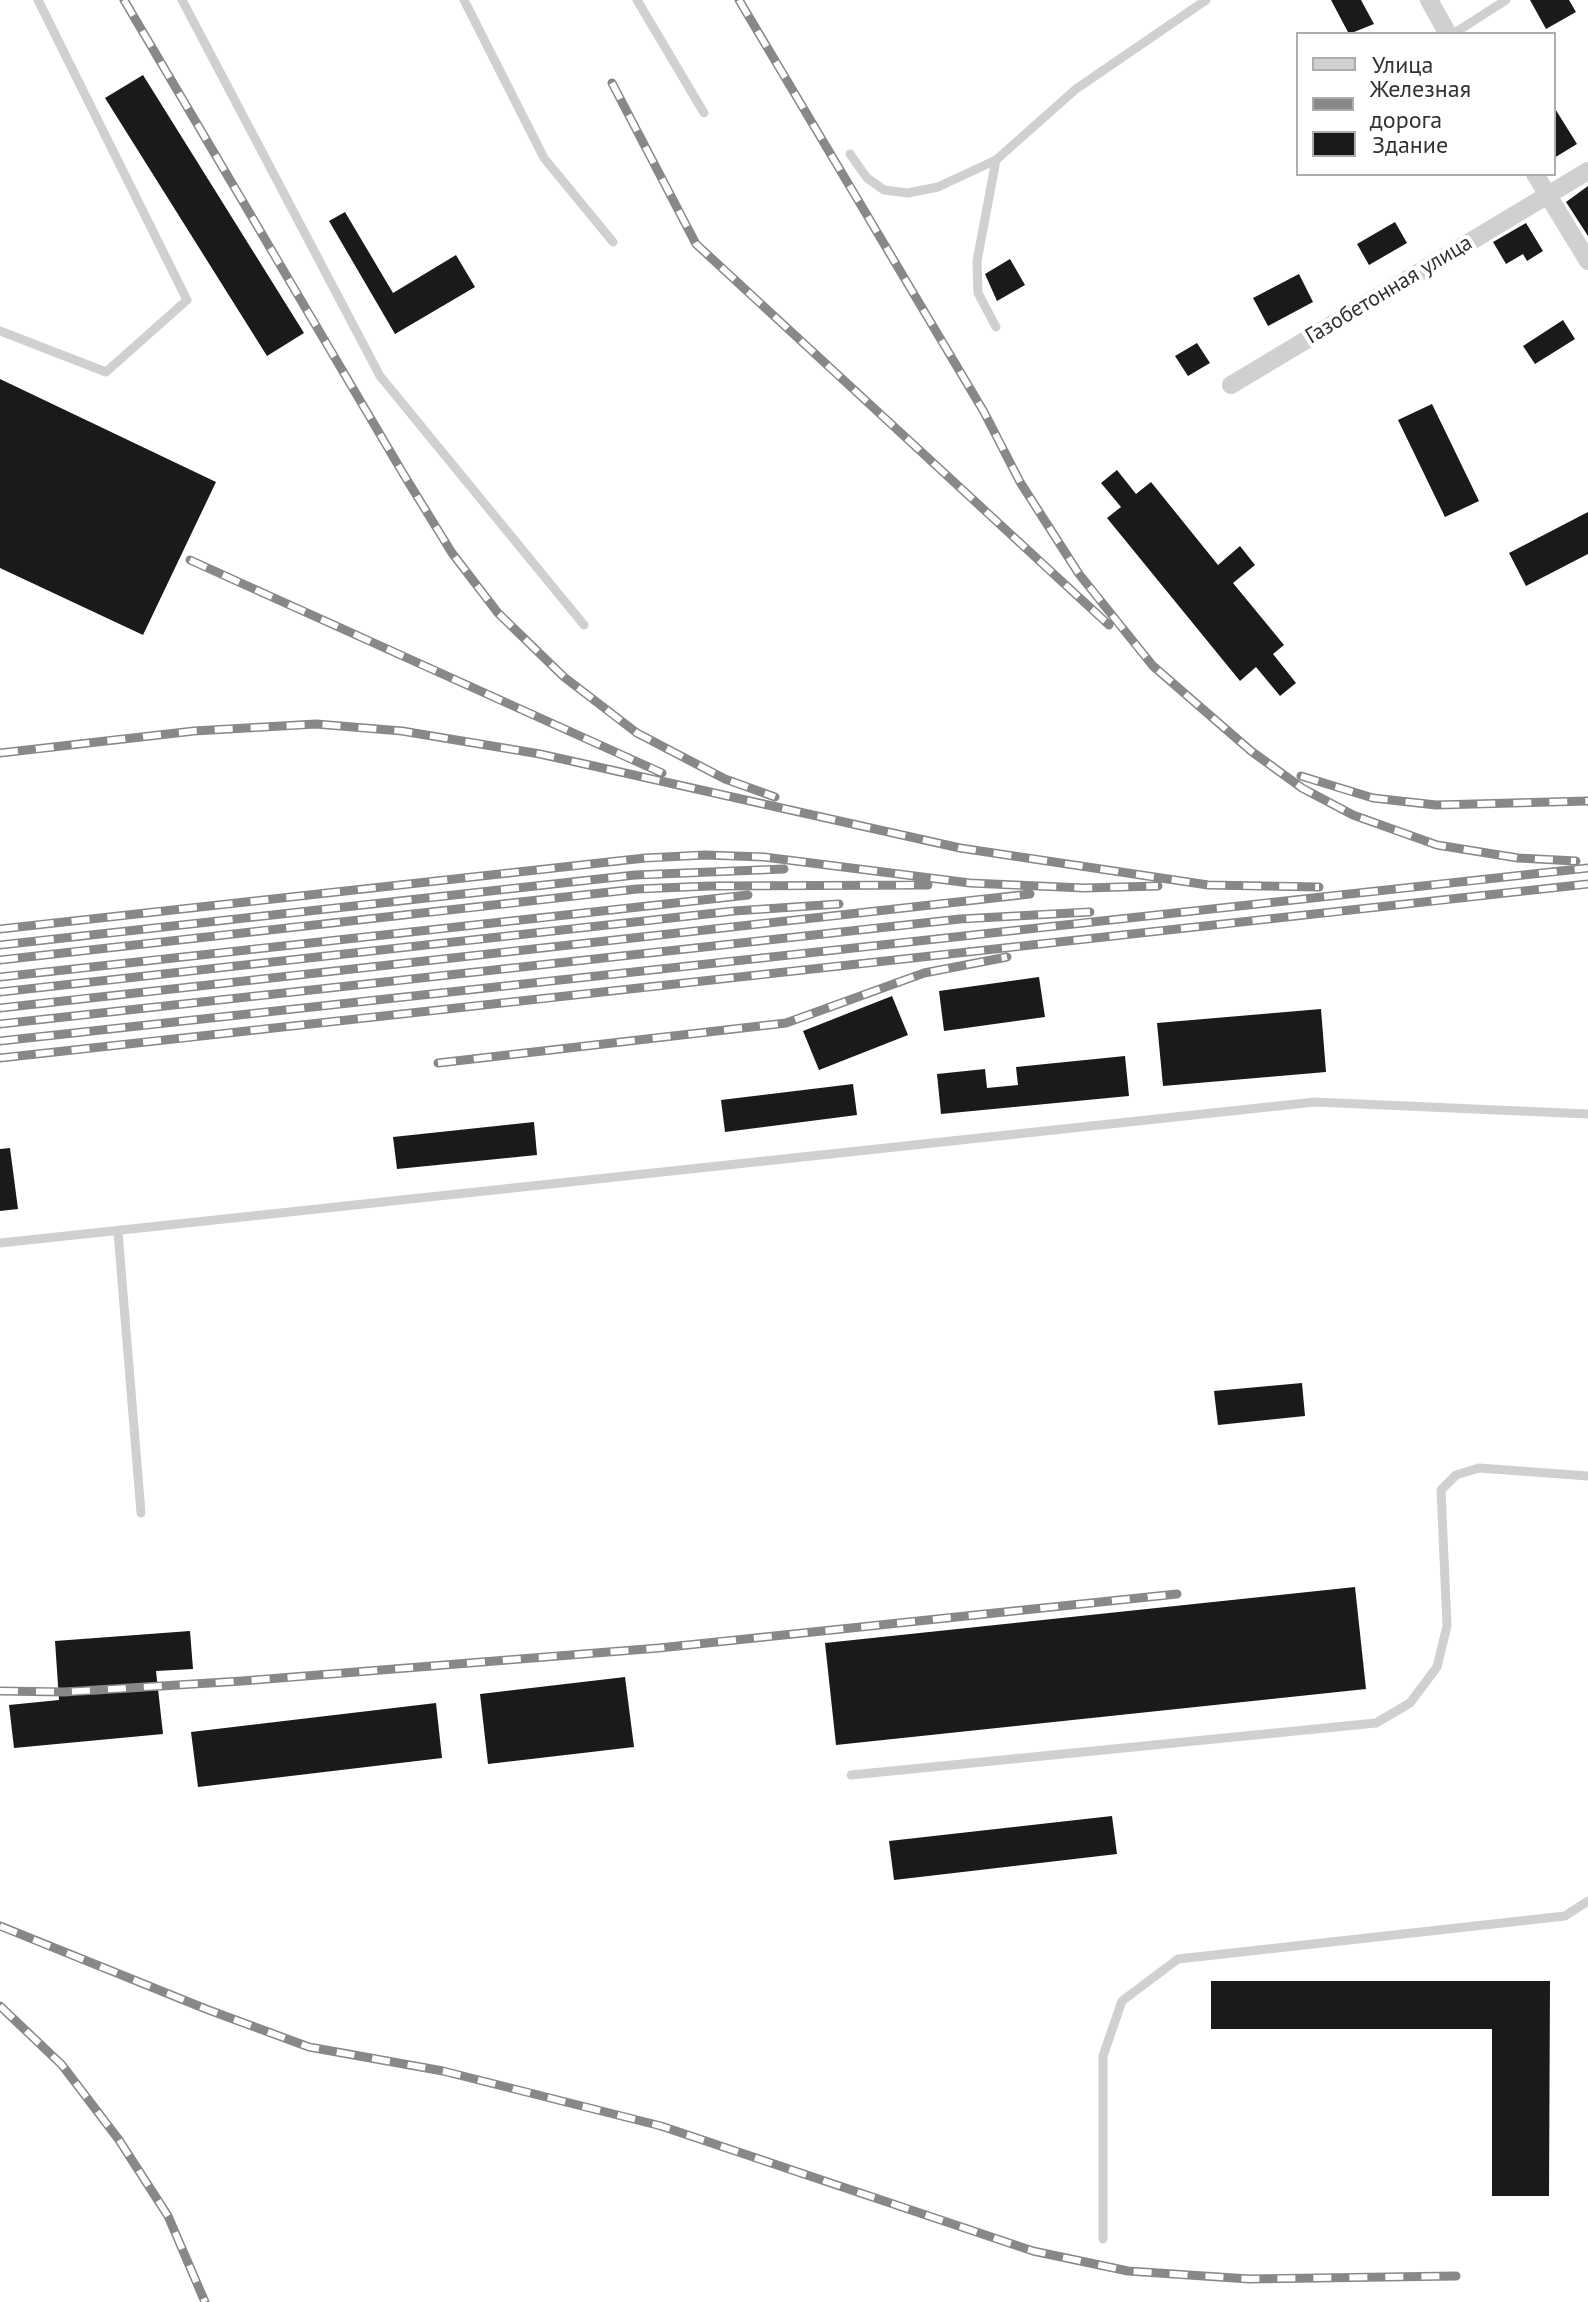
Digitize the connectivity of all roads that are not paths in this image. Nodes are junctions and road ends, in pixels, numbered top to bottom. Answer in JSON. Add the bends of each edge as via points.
{"nodes":[{"id":1,"x":38,"y":0,"type":"edge"},
{"id":2,"x":182,"y":0,"type":"edge"},
{"id":3,"x":464,"y":0,"type":"edge"},
{"id":4,"x":637,"y":0,"type":"edge"},
{"id":5,"x":1206,"y":0,"type":"edge"},
{"id":6,"x":1429,"y":0,"type":"edge"},
{"id":7,"x":1506,"y":0,"type":"edge"},
{"id":8,"x":1449,"y":32,"type":"edge"},
{"id":9,"x":1453,"y":32,"type":"edge"},
{"id":10,"x":704,"y":113,"type":"dead end"},
{"id":11,"x":850,"y":154,"type":"dead end"},
{"id":12,"x":996,"y":160,"type":"junction"},
{"id":13,"x":1588,"y":171,"type":"edge"},
{"id":14,"x":1536,"y":176,"type":"edge"},
{"id":15,"x":1548,"y":195,"type":"junction"},
{"id":16,"x":613,"y":242,"type":"dead end"},
{"id":17,"x":1588,"y":261,"type":"edge"},
{"id":18,"x":996,"y":327,"type":"dead end"},
{"id":19,"x":0,"y":331,"type":"edge"},
{"id":20,"x":1231,"y":385,"type":"dead end"},
{"id":21,"x":584,"y":625,"type":"dead end"},
{"id":22,"x":1588,"y":1114,"type":"edge"},
{"id":23,"x":118,"y":1232,"type":"junction"},
{"id":24,"x":0,"y":1243,"type":"edge"},
{"id":25,"x":1588,"y":1476,"type":"edge"},
{"id":26,"x":141,"y":1513,"type":"dead end"},
{"id":27,"x":851,"y":1775,"type":"dead end"},
{"id":28,"x":1588,"y":1901,"type":"edge"},
{"id":29,"x":1103,"y":2239,"type":"dead end"}],
"edges":[{"from":1,"to":19,"type":"lane","via":[[187,300],[106,372]]},
{"from":2,"to":21,"type":"lane","via":[[380,376]]},
{"from":3,"to":16,"type":"lane","via":[[544,158]]},
{"from":4,"to":10,"type":"lane"},
{"from":5,"to":12,"type":"lane","via":[[1076,89]]},
{"from":6,"to":8,"type":"street"},
{"from":7,"to":9,"type":"lane"},
{"from":11,"to":12,"type":"lane","via":[[867,178],[884,190],[908,193],[938,187]]},
{"from":12,"to":18,"type":"lane","via":[[977,261],[978,293]]},
{"from":13,"to":15,"type":"street","name":"Газобетонная улица"},
{"from":14,"to":15,"type":"street"},
{"from":15,"to":17,"type":"street"},
{"from":15,"to":20,"type":"street","name":"Газобетонная улица"},
{"from":22,"to":23,"type":"lane","via":[[1315,1102]]},
{"from":23,"to":24,"type":"lane"},
{"from":23,"to":26,"type":"lane"},
{"from":25,"to":27,"type":"lane","via":[[1479,1468],[1456,1475],[1441,1490],[1447,1626],[1437,1667],[1410,1703],[1376,1723]]},
{"from":28,"to":29,"type":"lane","via":[[1565,1916],[1178,1959],[1122,2001],[1103,2056]]}]}
